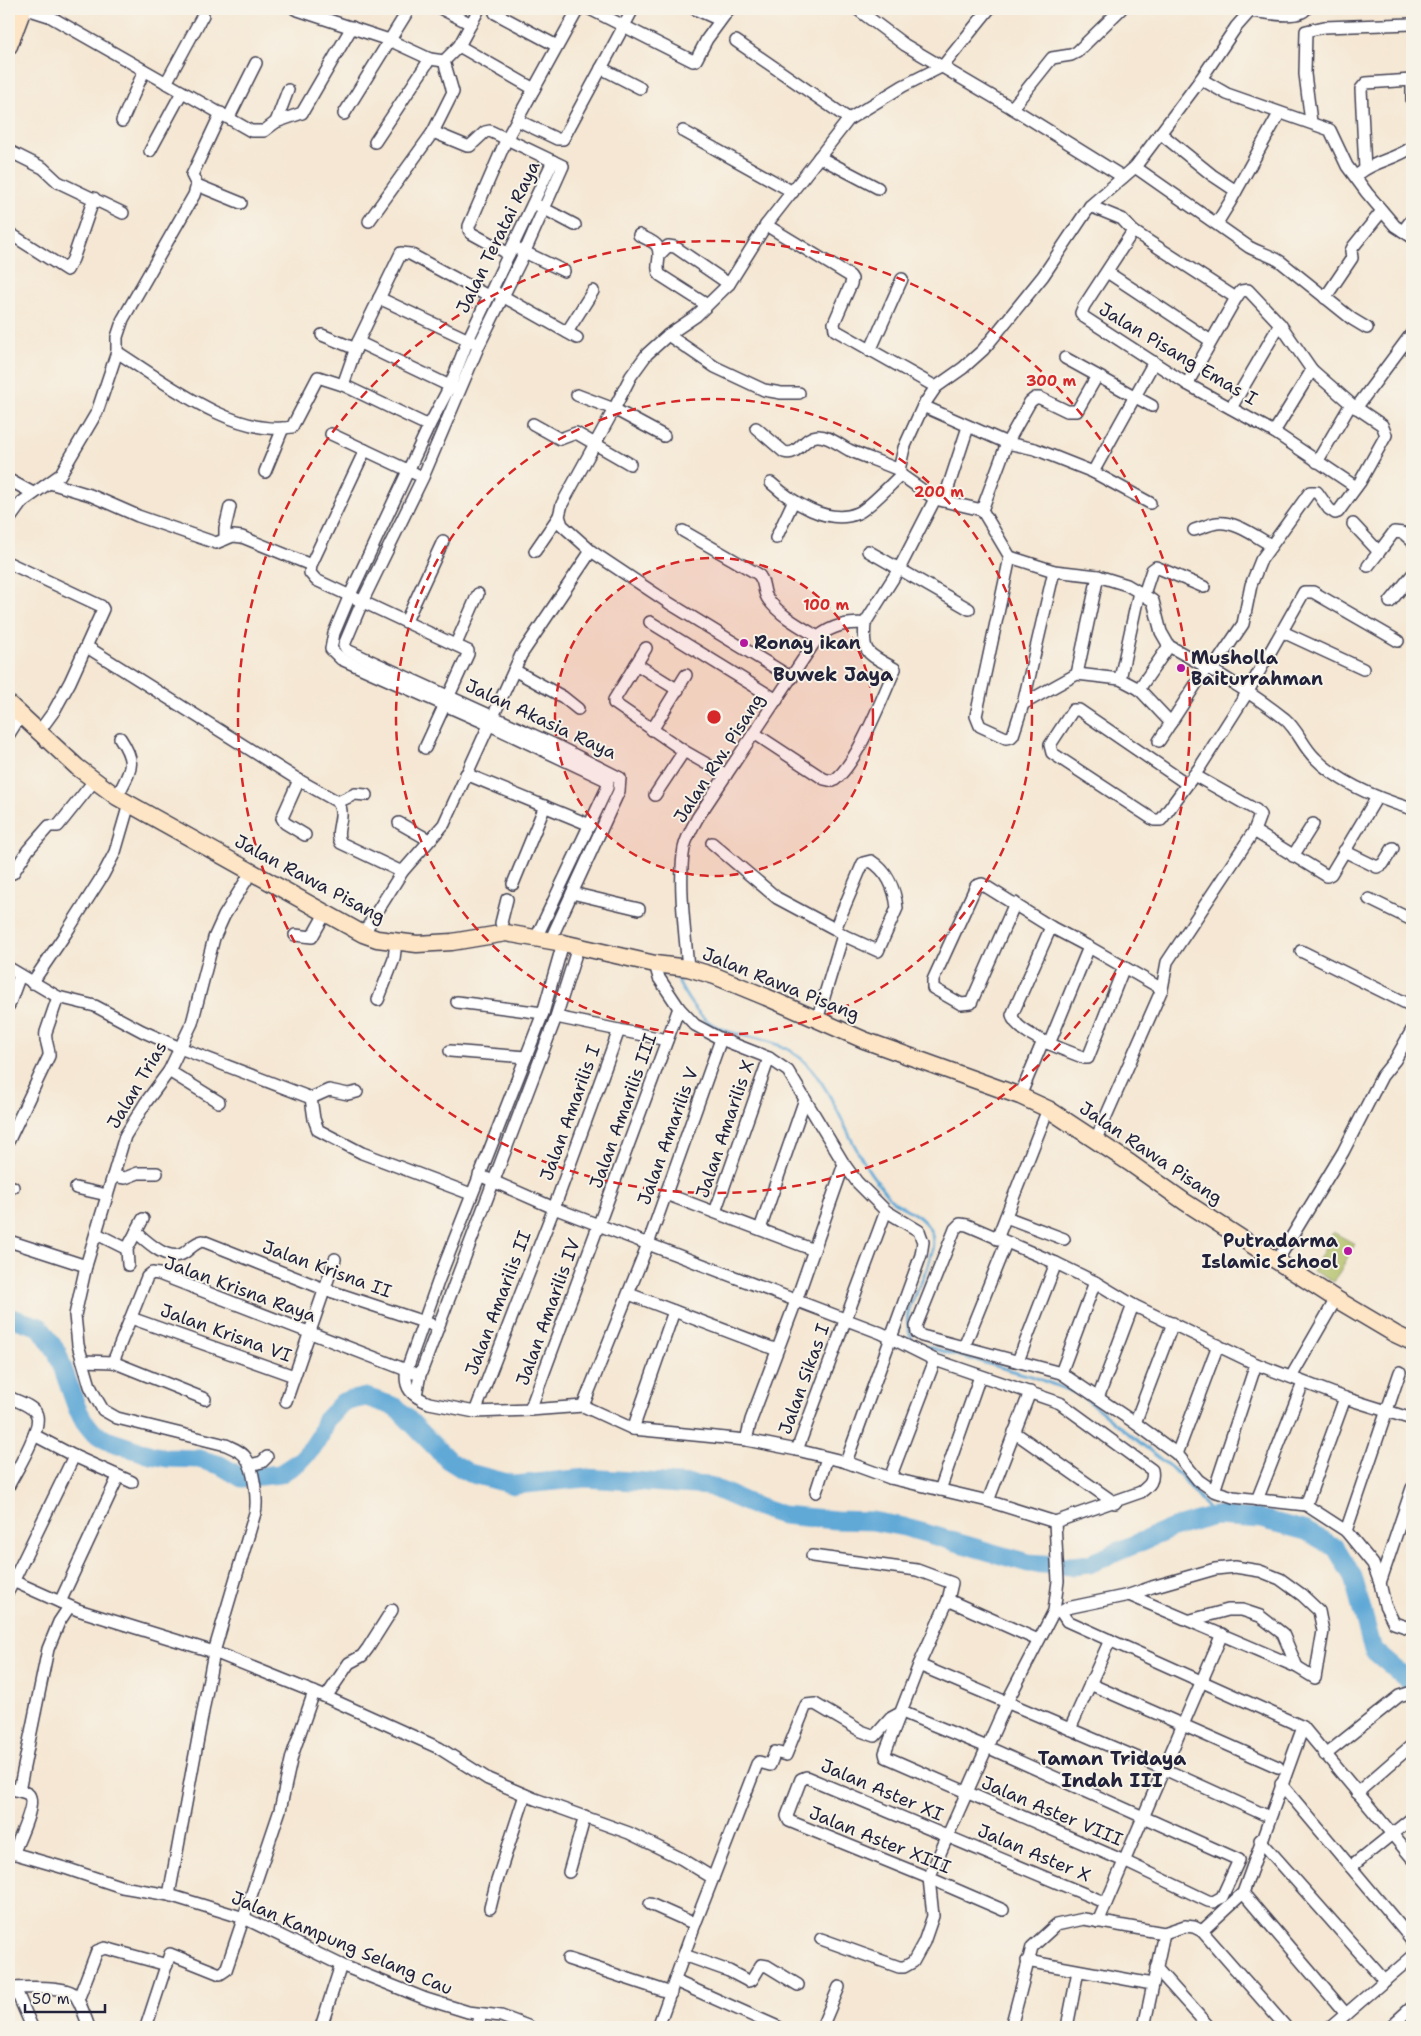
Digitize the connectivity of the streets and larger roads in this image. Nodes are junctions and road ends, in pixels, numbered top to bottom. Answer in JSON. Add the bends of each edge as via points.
{"nodes":[{"id":1,"x":23,"y":9,"type":"edge"},
{"id":2,"x":27,"y":9,"type":"edge"},
{"id":3,"x":408,"y":9,"type":"edge"},
{"id":4,"x":442,"y":9,"type":"edge"},
{"id":5,"x":479,"y":9,"type":"edge"},
{"id":6,"x":578,"y":9,"type":"edge"},
{"id":7,"x":590,"y":9,"type":"edge"},
{"id":8,"x":633,"y":9,"type":"edge"},
{"id":9,"x":694,"y":9,"type":"edge"},
{"id":10,"x":729,"y":9,"type":"edge"},
{"id":11,"x":857,"y":9,"type":"edge"},
{"id":12,"x":989,"y":9,"type":"edge"},
{"id":13,"x":1121,"y":9,"type":"edge"},
{"id":14,"x":1306,"y":9,"type":"edge"},
{"id":15,"x":299,"y":10,"type":"edge"},
{"id":16,"x":1251,"y":10,"type":"edge"},
{"id":17,"x":495,"y":13,"type":"dead end"},
{"id":18,"x":203,"y":15,"type":"dead end"},
{"id":19,"x":720,"y":20,"type":"junction"},
{"id":20,"x":471,"y":24,"type":"junction"},
{"id":21,"x":1412,"y":24,"type":"edge"},
{"id":22,"x":624,"y":25,"type":"junction"},
{"id":23,"x":352,"y":27,"type":"junction"},
{"id":24,"x":389,"y":40,"type":"junction"},
{"id":25,"x":736,"y":41,"type":"dead end"},
{"id":26,"x":9,"y":46,"type":"edge"},
{"id":27,"x":458,"y":46,"type":"junction"},
{"id":28,"x":557,"y":46,"type":"junction"},
{"id":29,"x":430,"y":59,"type":"junction"},
{"id":30,"x":444,"y":61,"type":"junction"},
{"id":31,"x":256,"y":63,"type":"dead end"},
{"id":32,"x":943,"y":66,"type":"junction"},
{"id":33,"x":601,"y":68,"type":"junction"},
{"id":34,"x":144,"y":71,"type":"junction"},
{"id":35,"x":1201,"y":79,"type":"junction"},
{"id":36,"x":1412,"y":80,"type":"edge"},
{"id":37,"x":166,"y":83,"type":"junction"},
{"id":38,"x":640,"y":88,"type":"dead end"},
{"id":39,"x":534,"y":89,"type":"junction"},
{"id":40,"x":288,"y":90,"type":"dead end"},
{"id":41,"x":182,"y":92,"type":"junction"},
{"id":42,"x":1412,"y":100,"type":"edge"},
{"id":43,"x":1012,"y":108,"type":"junction"},
{"id":44,"x":344,"y":114,"type":"dead end"},
{"id":45,"x":1278,"y":114,"type":"junction"},
{"id":46,"x":225,"y":115,"type":"junction"},
{"id":47,"x":849,"y":119,"type":"junction"},
{"id":48,"x":517,"y":120,"type":"junction"},
{"id":49,"x":122,"y":121,"type":"dead end"},
{"id":50,"x":276,"y":122,"type":"junction"},
{"id":51,"x":1311,"y":122,"type":"junction"},
{"id":52,"x":683,"y":130,"type":"dead end"},
{"id":53,"x":433,"y":132,"type":"junction"},
{"id":54,"x":1160,"y":133,"type":"junction"},
{"id":55,"x":507,"y":138,"type":"junction"},
{"id":56,"x":375,"y":142,"type":"dead end"},
{"id":57,"x":1412,"y":148,"type":"edge"},
{"id":58,"x":9,"y":151,"type":"edge"},
{"id":59,"x":150,"y":151,"type":"dead end"},
{"id":60,"x":819,"y":157,"type":"junction"},
{"id":61,"x":553,"y":161,"type":"junction"},
{"id":62,"x":1135,"y":167,"type":"junction"},
{"id":63,"x":1365,"y":169,"type":"junction"},
{"id":64,"x":1123,"y":177,"type":"junction"},
{"id":65,"x":1356,"y":177,"type":"junction"},
{"id":66,"x":197,"y":185,"type":"junction"},
{"id":67,"x":878,"y":188,"type":"dead end"},
{"id":68,"x":1236,"y":191,"type":"junction"},
{"id":69,"x":793,"y":192,"type":"junction"},
{"id":70,"x":94,"y":198,"type":"junction"},
{"id":71,"x":534,"y":202,"type":"junction"},
{"id":72,"x":241,"y":203,"type":"dead end"},
{"id":73,"x":1090,"y":206,"type":"junction"},
{"id":74,"x":544,"y":209,"type":"junction"},
{"id":75,"x":1382,"y":211,"type":"junction"},
{"id":76,"x":123,"y":213,"type":"dead end"},
{"id":77,"x":1412,"y":219,"type":"edge"},
{"id":78,"x":369,"y":221,"type":"dead end"},
{"id":79,"x":1217,"y":223,"type":"junction"},
{"id":80,"x":575,"y":225,"type":"dead end"},
{"id":81,"x":766,"y":225,"type":"junction"},
{"id":82,"x":1133,"y":230,"type":"junction"},
{"id":83,"x":9,"y":233,"type":"edge"},
{"id":84,"x":1408,"y":234,"type":"edge"},
{"id":85,"x":639,"y":235,"type":"dead end"},
{"id":86,"x":510,"y":250,"type":"junction"},
{"id":87,"x":525,"y":252,"type":"junction"},
{"id":88,"x":660,"y":254,"type":"junction"},
{"id":89,"x":564,"y":271,"type":"dead end"},
{"id":90,"x":1107,"y":272,"type":"junction"},
{"id":91,"x":902,"y":279,"type":"dead end"},
{"id":92,"x":729,"y":284,"type":"junction"},
{"id":93,"x":593,"y":291,"type":"dead end"},
{"id":94,"x":490,"y":293,"type":"junction"},
{"id":95,"x":503,"y":297,"type":"junction"},
{"id":96,"x":379,"y":298,"type":"junction"},
{"id":97,"x":1236,"y":298,"type":"junction"},
{"id":98,"x":1325,"y":298,"type":"junction"},
{"id":99,"x":707,"y":305,"type":"junction"},
{"id":100,"x":1280,"y":324,"type":"junction"},
{"id":101,"x":1367,"y":328,"type":"dead end"},
{"id":102,"x":567,"y":332,"type":"junction"},
{"id":103,"x":1412,"y":333,"type":"edge"},
{"id":104,"x":322,"y":335,"type":"dead end"},
{"id":105,"x":668,"y":335,"type":"junction"},
{"id":106,"x":577,"y":338,"type":"dead end"},
{"id":107,"x":468,"y":340,"type":"junction"},
{"id":108,"x":1212,"y":341,"type":"junction"},
{"id":109,"x":357,"y":345,"type":"junction"},
{"id":110,"x":479,"y":345,"type":"junction"},
{"id":111,"x":870,"y":350,"type":"junction"},
{"id":112,"x":117,"y":352,"type":"junction"},
{"id":113,"x":1065,"y":358,"type":"dead end"},
{"id":114,"x":1154,"y":362,"type":"junction"},
{"id":115,"x":1312,"y":370,"type":"junction"},
{"id":116,"x":1097,"y":376,"type":"junction"},
{"id":117,"x":1187,"y":384,"type":"junction"},
{"id":118,"x":343,"y":385,"type":"junction"},
{"id":119,"x":936,"y":387,"type":"junction"},
{"id":120,"x":455,"y":388,"type":"junction"},
{"id":121,"x":799,"y":393,"type":"dead end"},
{"id":122,"x":577,"y":395,"type":"dead end"},
{"id":123,"x":1135,"y":397,"type":"junction"},
{"id":124,"x":923,"y":406,"type":"junction"},
{"id":125,"x":1152,"y":406,"type":"dead end"},
{"id":126,"x":1353,"y":406,"type":"junction"},
{"id":127,"x":1231,"y":408,"type":"junction"},
{"id":128,"x":614,"y":409,"type":"junction"},
{"id":129,"x":533,"y":424,"type":"dead end"},
{"id":130,"x":429,"y":426,"type":"junction"},
{"id":131,"x":968,"y":427,"type":"junction"},
{"id":132,"x":283,"y":428,"type":"junction"},
{"id":133,"x":756,"y":428,"type":"dead end"},
{"id":134,"x":1274,"y":432,"type":"junction"},
{"id":135,"x":331,"y":434,"type":"dead end"},
{"id":136,"x":664,"y":436,"type":"dead end"},
{"id":137,"x":1006,"y":443,"type":"junction"},
{"id":138,"x":596,"y":444,"type":"junction"},
{"id":139,"x":365,"y":450,"type":"junction"},
{"id":140,"x":1317,"y":462,"type":"junction"},
{"id":141,"x":630,"y":464,"type":"dead end"},
{"id":142,"x":409,"y":470,"type":"junction"},
{"id":143,"x":265,"y":472,"type":"dead end"},
{"id":144,"x":1093,"y":472,"type":"junction"},
{"id":145,"x":900,"y":473,"type":"junction"},
{"id":146,"x":423,"y":477,"type":"junction"},
{"id":147,"x":9,"y":480,"type":"edge"},
{"id":148,"x":50,"y":483,"type":"junction"},
{"id":149,"x":771,"y":483,"type":"dead end"},
{"id":150,"x":1356,"y":487,"type":"junction"},
{"id":151,"x":33,"y":493,"type":"junction"},
{"id":152,"x":940,"y":500,"type":"junction"},
{"id":153,"x":793,"y":502,"type":"junction"},
{"id":154,"x":1150,"y":503,"type":"dead end"},
{"id":155,"x":230,"y":507,"type":"dead end"},
{"id":156,"x":982,"y":510,"type":"junction"},
{"id":157,"x":559,"y":516,"type":"junction"},
{"id":158,"x":9,"y":520,"type":"edge"},
{"id":159,"x":1353,"y":524,"type":"dead end"},
{"id":160,"x":683,"y":530,"type":"dead end"},
{"id":161,"x":1194,"y":530,"type":"dead end"},
{"id":162,"x":776,"y":538,"type":"dead end"},
{"id":163,"x":226,"y":539,"type":"junction"},
{"id":164,"x":443,"y":541,"type":"dead end"},
{"id":165,"x":1412,"y":541,"type":"edge"},
{"id":166,"x":1272,"y":545,"type":"junction"},
{"id":167,"x":536,"y":550,"type":"dead end"},
{"id":168,"x":591,"y":551,"type":"junction"},
{"id":169,"x":868,"y":551,"type":"dead end"},
{"id":170,"x":1379,"y":552,"type":"junction"},
{"id":171,"x":1010,"y":557,"type":"junction"},
{"id":172,"x":9,"y":563,"type":"edge"},
{"id":173,"x":311,"y":566,"type":"junction"},
{"id":174,"x":1368,"y":566,"type":"dead end"},
{"id":175,"x":899,"y":569,"type":"junction"},
{"id":176,"x":1054,"y":571,"type":"junction"},
{"id":177,"x":1098,"y":576,"type":"junction"},
{"id":178,"x":1412,"y":576,"type":"edge"},
{"id":179,"x":1204,"y":588,"type":"dead end"},
{"id":180,"x":1142,"y":593,"type":"junction"},
{"id":181,"x":350,"y":594,"type":"junction"},
{"id":182,"x":478,"y":594,"type":"dead end"},
{"id":183,"x":363,"y":600,"type":"junction"},
{"id":184,"x":1390,"y":602,"type":"dead end"},
{"id":185,"x":969,"y":609,"type":"dead end"},
{"id":186,"x":406,"y":621,"type":"junction"},
{"id":187,"x":650,"y":622,"type":"dead end"},
{"id":188,"x":865,"y":623,"type":"junction"},
{"id":189,"x":1283,"y":632,"type":"junction"},
{"id":190,"x":818,"y":638,"type":"junction"},
{"id":191,"x":344,"y":641,"type":"joint"},
{"id":192,"x":1398,"y":641,"type":"dead end"},
{"id":193,"x":456,"y":644,"type":"junction"},
{"id":194,"x":1169,"y":646,"type":"junction"},
{"id":195,"x":86,"y":647,"type":"junction"},
{"id":196,"x":646,"y":648,"type":"dead end"},
{"id":197,"x":331,"y":649,"type":"joint"},
{"id":198,"x":636,"y":664,"type":"junction"},
{"id":199,"x":1210,"y":669,"type":"junction"},
{"id":200,"x":1363,"y":669,"type":"dead end"},
{"id":201,"x":514,"y":670,"type":"junction"},
{"id":202,"x":1077,"y":674,"type":"junction"},
{"id":203,"x":686,"y":675,"type":"dead end"},
{"id":204,"x":792,"y":678,"type":"junction"},
{"id":205,"x":1120,"y":679,"type":"junction"},
{"id":206,"x":1139,"y":689,"type":"junction"},
{"id":207,"x":678,"y":690,"type":"junction"},
{"id":208,"x":1247,"y":693,"type":"junction"},
{"id":209,"x":446,"y":700,"type":"junction"},
{"id":210,"x":777,"y":700,"type":"junction"},
{"id":211,"x":9,"y":704,"type":"edge"},
{"id":212,"x":1023,"y":704,"type":"junction"},
{"id":213,"x":578,"y":709,"type":"dead end"},
{"id":214,"x":21,"y":715,"type":"junction"},
{"id":215,"x":492,"y":721,"type":"junction"},
{"id":216,"x":1171,"y":723,"type":"junction"},
{"id":217,"x":652,"y":730,"type":"junction"},
{"id":218,"x":38,"y":732,"type":"junction"},
{"id":219,"x":754,"y":733,"type":"junction"},
{"id":220,"x":9,"y":734,"type":"edge"},
{"id":221,"x":120,"y":738,"type":"dead end"},
{"id":222,"x":1159,"y":741,"type":"dead end"},
{"id":223,"x":425,"y":748,"type":"dead end"},
{"id":224,"x":684,"y":751,"type":"junction"},
{"id":225,"x":466,"y":774,"type":"junction"},
{"id":226,"x":726,"y":775,"type":"junction"},
{"id":227,"x":1194,"y":775,"type":"junction"},
{"id":228,"x":299,"y":780,"type":"junction"},
{"id":229,"x":94,"y":781,"type":"junction"},
{"id":230,"x":1187,"y":784,"type":"junction"},
{"id":231,"x":655,"y":795,"type":"dead end"},
{"id":232,"x":366,"y":796,"type":"dead end"},
{"id":233,"x":1377,"y":797,"type":"junction"},
{"id":234,"x":123,"y":800,"type":"junction"},
{"id":235,"x":338,"y":802,"type":"junction"},
{"id":236,"x":606,"y":804,"type":"junction"},
{"id":237,"x":545,"y":806,"type":"junction"},
{"id":238,"x":1412,"y":809,"type":"edge"},
{"id":239,"x":399,"y":823,"type":"dead end"},
{"id":240,"x":590,"y":824,"type":"junction"},
{"id":241,"x":1313,"y":824,"type":"dead end"},
{"id":242,"x":1254,"y":831,"type":"junction"},
{"id":243,"x":305,"y":835,"type":"dead end"},
{"id":244,"x":430,"y":840,"type":"junction"},
{"id":245,"x":712,"y":843,"type":"dead end"},
{"id":246,"x":1393,"y":848,"type":"dead end"},
{"id":247,"x":1344,"y":851,"type":"junction"},
{"id":248,"x":1294,"y":856,"type":"junction"},
{"id":249,"x":252,"y":872,"type":"junction"},
{"id":250,"x":402,"y":872,"type":"junction"},
{"id":251,"x":9,"y":874,"type":"edge"},
{"id":252,"x":513,"y":884,"type":"dead end"},
{"id":253,"x":572,"y":893,"type":"junction"},
{"id":254,"x":507,"y":899,"type":"dead end"},
{"id":255,"x":1369,"y":899,"type":"dead end"},
{"id":256,"x":1015,"y":903,"type":"junction"},
{"id":257,"x":639,"y":909,"type":"dead end"},
{"id":258,"x":326,"y":912,"type":"junction"},
{"id":259,"x":1412,"y":920,"type":"edge"},
{"id":260,"x":1051,"y":927,"type":"junction"},
{"id":261,"x":839,"y":932,"type":"junction"},
{"id":262,"x":363,"y":934,"type":"junction"},
{"id":263,"x":506,"y":934,"type":"junction"},
{"id":264,"x":295,"y":936,"type":"dead end"},
{"id":265,"x":396,"y":942,"type":"junction"},
{"id":266,"x":557,"y":942,"type":"junction"},
{"id":267,"x":1089,"y":946,"type":"junction"},
{"id":268,"x":1301,"y":951,"type":"dead end"},
{"id":269,"x":655,"y":964,"type":"junction"},
{"id":270,"x":1124,"y":967,"type":"junction"},
{"id":271,"x":9,"y":968,"type":"edge"},
{"id":272,"x":688,"y":968,"type":"junction"},
{"id":273,"x":20,"y":975,"type":"junction"},
{"id":274,"x":32,"y":983,"type":"junction"},
{"id":275,"x":1162,"y":989,"type":"junction"},
{"id":276,"x":58,"y":997,"type":"junction"},
{"id":277,"x":378,"y":1000,"type":"dead end"},
{"id":278,"x":457,"y":1002,"type":"dead end"},
{"id":279,"x":9,"y":1005,"type":"edge"},
{"id":280,"x":1412,"y":1006,"type":"edge"},
{"id":281,"x":679,"y":1008,"type":"junction"},
{"id":282,"x":543,"y":1013,"type":"junction"},
{"id":283,"x":556,"y":1017,"type":"junction"},
{"id":284,"x":816,"y":1020,"type":"junction"},
{"id":285,"x":618,"y":1030,"type":"junction"},
{"id":286,"x":1412,"y":1030,"type":"edge"},
{"id":287,"x":721,"y":1039,"type":"junction"},
{"id":288,"x":667,"y":1040,"type":"junction"},
{"id":289,"x":1046,"y":1042,"type":"junction"},
{"id":290,"x":180,"y":1048,"type":"junction"},
{"id":291,"x":450,"y":1051,"type":"dead end"},
{"id":292,"x":526,"y":1057,"type":"junction"},
{"id":293,"x":769,"y":1058,"type":"junction"},
{"id":294,"x":169,"y":1071,"type":"junction"},
{"id":295,"x":356,"y":1092,"type":"dead end"},
{"id":296,"x":1020,"y":1096,"type":"junction"},
{"id":297,"x":311,"y":1098,"type":"junction"},
{"id":298,"x":805,"y":1099,"type":"junction"},
{"id":299,"x":219,"y":1102,"type":"dead end"},
{"id":300,"x":1048,"y":1109,"type":"junction"},
{"id":301,"x":1096,"y":1139,"type":"junction"},
{"id":302,"x":9,"y":1140,"type":"edge"},
{"id":303,"x":844,"y":1164,"type":"junction"},
{"id":304,"x":156,"y":1173,"type":"dead end"},
{"id":305,"x":479,"y":1175,"type":"junction"},
{"id":306,"x":113,"y":1176,"type":"junction"},
{"id":307,"x":493,"y":1181,"type":"junction"},
{"id":308,"x":76,"y":1188,"type":"dead end"},
{"id":309,"x":472,"y":1194,"type":"junction"},
{"id":310,"x":666,"y":1194,"type":"junction"},
{"id":311,"x":107,"y":1195,"type":"junction"},
{"id":312,"x":554,"y":1208,"type":"junction"},
{"id":313,"x":886,"y":1211,"type":"junction"},
{"id":314,"x":715,"y":1212,"type":"junction"},
{"id":315,"x":1006,"y":1217,"type":"junction"},
{"id":316,"x":144,"y":1219,"type":"dead end"},
{"id":317,"x":599,"y":1225,"type":"junction"},
{"id":318,"x":760,"y":1229,"type":"junction"},
{"id":319,"x":136,"y":1232,"type":"junction"},
{"id":320,"x":97,"y":1234,"type":"junction"},
{"id":321,"x":1064,"y":1239,"type":"dead end"},
{"id":322,"x":9,"y":1241,"type":"edge"},
{"id":323,"x":1001,"y":1241,"type":"junction"},
{"id":324,"x":648,"y":1244,"type":"junction"},
{"id":325,"x":127,"y":1249,"type":"junction"},
{"id":326,"x":814,"y":1250,"type":"junction"},
{"id":327,"x":335,"y":1259,"type":"dead end"},
{"id":328,"x":1277,"y":1261,"type":"junction"},
{"id":329,"x":1056,"y":1263,"type":"junction"},
{"id":330,"x":128,"y":1265,"type":"dead end"},
{"id":331,"x":86,"y":1266,"type":"junction"},
{"id":332,"x":1095,"y":1282,"type":"junction"},
{"id":333,"x":324,"y":1289,"type":"junction"},
{"id":334,"x":629,"y":1294,"type":"junction"},
{"id":335,"x":1336,"y":1299,"type":"junction"},
{"id":336,"x":796,"y":1301,"type":"junction"},
{"id":337,"x":1133,"y":1305,"type":"junction"},
{"id":338,"x":674,"y":1310,"type":"junction"},
{"id":339,"x":131,"y":1318,"type":"junction"},
{"id":340,"x":844,"y":1319,"type":"junction"},
{"id":341,"x":425,"y":1322,"type":"junction"},
{"id":342,"x":1173,"y":1323,"type":"junction"},
{"id":343,"x":439,"y":1327,"type":"junction"},
{"id":344,"x":309,"y":1333,"type":"junction"},
{"id":345,"x":891,"y":1338,"type":"junction"},
{"id":346,"x":1412,"y":1342,"type":"edge"},
{"id":347,"x":1218,"y":1345,"type":"junction"},
{"id":348,"x":964,"y":1347,"type":"junction"},
{"id":349,"x":777,"y":1350,"type":"junction"},
{"id":350,"x":934,"y":1360,"type":"junction"},
{"id":351,"x":83,"y":1361,"type":"junction"},
{"id":352,"x":1018,"y":1361,"type":"junction"},
{"id":353,"x":113,"y":1362,"type":"junction"},
{"id":354,"x":1256,"y":1364,"type":"junction"},
{"id":355,"x":407,"y":1370,"type":"junction"},
{"id":356,"x":1400,"y":1372,"type":"dead end"},
{"id":357,"x":1061,"y":1374,"type":"junction"},
{"id":358,"x":420,"y":1375,"type":"junction"},
{"id":359,"x":294,"y":1376,"type":"junction"},
{"id":360,"x":980,"y":1376,"type":"junction"},
{"id":361,"x":1291,"y":1377,"type":"junction"},
{"id":362,"x":1303,"y":1383,"type":"junction"},
{"id":363,"x":1030,"y":1392,"type":"junction"},
{"id":364,"x":416,"y":1395,"type":"junction"},
{"id":365,"x":9,"y":1397,"type":"edge"},
{"id":366,"x":1098,"y":1398,"type":"junction"},
{"id":367,"x":1345,"y":1398,"type":"junction"},
{"id":368,"x":206,"y":1399,"type":"dead end"},
{"id":369,"x":286,"y":1401,"type":"dead end"},
{"id":370,"x":583,"y":1406,"type":"junction"},
{"id":371,"x":530,"y":1410,"type":"junction"},
{"id":372,"x":475,"y":1412,"type":"junction"},
{"id":373,"x":1387,"y":1412,"type":"junction"},
{"id":374,"x":1412,"y":1419,"type":"edge"},
{"id":375,"x":1135,"y":1422,"type":"junction"},
{"id":376,"x":633,"y":1429,"type":"junction"},
{"id":377,"x":1014,"y":1432,"type":"junction"},
{"id":378,"x":34,"y":1435,"type":"junction"},
{"id":379,"x":746,"y":1440,"type":"junction"},
{"id":380,"x":797,"y":1450,"type":"junction"},
{"id":381,"x":1177,"y":1454,"type":"junction"},
{"id":382,"x":74,"y":1456,"type":"junction"},
{"id":383,"x":268,"y":1456,"type":"dead end"},
{"id":384,"x":827,"y":1458,"type":"junction"},
{"id":385,"x":846,"y":1462,"type":"junction"},
{"id":386,"x":250,"y":1467,"type":"junction"},
{"id":387,"x":118,"y":1477,"type":"junction"},
{"id":388,"x":890,"y":1478,"type":"junction"},
{"id":389,"x":132,"y":1482,"type":"dead end"},
{"id":390,"x":9,"y":1485,"type":"edge"},
{"id":391,"x":1412,"y":1488,"type":"edge"},
{"id":392,"x":940,"y":1490,"type":"junction"},
{"id":393,"x":1214,"y":1491,"type":"junction"},
{"id":394,"x":816,"y":1492,"type":"dead end"},
{"id":395,"x":1258,"y":1500,"type":"junction"},
{"id":396,"x":988,"y":1502,"type":"junction"},
{"id":397,"x":1115,"y":1503,"type":"junction"},
{"id":398,"x":1306,"y":1505,"type":"junction"},
{"id":399,"x":1055,"y":1522,"type":"junction"},
{"id":400,"x":1346,"y":1531,"type":"junction"},
{"id":401,"x":812,"y":1556,"type":"dead end"},
{"id":402,"x":1380,"y":1583,"type":"junction"},
{"id":403,"x":11,"y":1586,"type":"edge"},
{"id":404,"x":1129,"y":1596,"type":"junction"},
{"id":405,"x":948,"y":1600,"type":"junction"},
{"id":406,"x":64,"y":1605,"type":"junction"},
{"id":407,"x":392,"y":1610,"type":"dead end"},
{"id":408,"x":1057,"y":1611,"type":"junction"},
{"id":409,"x":1191,"y":1620,"type":"junction"},
{"id":410,"x":1412,"y":1629,"type":"edge"},
{"id":411,"x":1222,"y":1634,"type":"junction"},
{"id":412,"x":1038,"y":1640,"type":"junction"},
{"id":413,"x":1110,"y":1640,"type":"junction"},
{"id":414,"x":214,"y":1652,"type":"junction"},
{"id":415,"x":918,"y":1665,"type":"junction"},
{"id":416,"x":1296,"y":1667,"type":"junction"},
{"id":417,"x":1202,"y":1680,"type":"junction"},
{"id":418,"x":1090,"y":1684,"type":"junction"},
{"id":419,"x":314,"y":1692,"type":"junction"},
{"id":420,"x":1412,"y":1692,"type":"edge"},
{"id":421,"x":326,"y":1697,"type":"junction"},
{"id":422,"x":1007,"y":1702,"type":"junction"},
{"id":423,"x":902,"y":1712,"type":"junction"},
{"id":424,"x":1182,"y":1725,"type":"junction"},
{"id":425,"x":1302,"y":1727,"type":"junction"},
{"id":426,"x":1070,"y":1729,"type":"junction"},
{"id":427,"x":1412,"y":1745,"type":"edge"},
{"id":428,"x":987,"y":1747,"type":"junction"},
{"id":429,"x":1325,"y":1755,"type":"junction"},
{"id":430,"x":1278,"y":1767,"type":"dead end"},
{"id":431,"x":1164,"y":1769,"type":"junction"},
{"id":432,"x":803,"y":1777,"type":"joint"},
{"id":433,"x":1281,"y":1784,"type":"junction"},
{"id":434,"x":14,"y":1790,"type":"edge"},
{"id":435,"x":1356,"y":1793,"type":"junction"},
{"id":436,"x":966,"y":1794,"type":"junction"},
{"id":437,"x":525,"y":1795,"type":"junction"},
{"id":438,"x":1263,"y":1814,"type":"dead end"},
{"id":439,"x":584,"y":1816,"type":"junction"},
{"id":440,"x":1143,"y":1818,"type":"junction"},
{"id":441,"x":1412,"y":1818,"type":"edge"},
{"id":442,"x":1392,"y":1835,"type":"junction"},
{"id":443,"x":948,"y":1836,"type":"junction"},
{"id":444,"x":1260,"y":1840,"type":"junction"},
{"id":445,"x":11,"y":1853,"type":"edge"},
{"id":446,"x":1412,"y":1858,"type":"edge"},
{"id":447,"x":1124,"y":1861,"type":"junction"},
{"id":448,"x":1351,"y":1867,"type":"junction"},
{"id":449,"x":569,"y":1872,"type":"dead end"},
{"id":450,"x":713,"y":1878,"type":"junction"},
{"id":451,"x":929,"y":1878,"type":"junction"},
{"id":452,"x":1242,"y":1893,"type":"junction"},
{"id":453,"x":169,"y":1895,"type":"junction"},
{"id":454,"x":1106,"y":1903,"type":"junction"},
{"id":455,"x":650,"y":1904,"type":"dead end"},
{"id":456,"x":490,"y":1908,"type":"dead end"},
{"id":457,"x":1003,"y":1910,"type":"dead end"},
{"id":458,"x":244,"y":1918,"type":"junction"},
{"id":459,"x":1098,"y":1922,"type":"junction"},
{"id":460,"x":695,"y":1924,"type":"junction"},
{"id":461,"x":1202,"y":1931,"type":"junction"},
{"id":462,"x":1164,"y":1933,"type":"junction"},
{"id":463,"x":821,"y":1940,"type":"dead end"},
{"id":464,"x":1412,"y":1940,"type":"edge"},
{"id":465,"x":684,"y":1955,"type":"junction"},
{"id":466,"x":1412,"y":1957,"type":"edge"},
{"id":467,"x":568,"y":1958,"type":"dead end"},
{"id":468,"x":1027,"y":1961,"type":"junction"},
{"id":469,"x":167,"y":1965,"type":"junction"},
{"id":470,"x":341,"y":1965,"type":"junction"},
{"id":471,"x":1156,"y":1968,"type":"junction"},
{"id":472,"x":1078,"y":1971,"type":"junction"},
{"id":473,"x":1385,"y":1980,"type":"junction"},
{"id":474,"x":676,"y":1981,"type":"junction"},
{"id":475,"x":1152,"y":1984,"type":"junction"},
{"id":476,"x":798,"y":1985,"type":"dead end"},
{"id":477,"x":839,"y":1987,"type":"dead end"},
{"id":478,"x":12,"y":1988,"type":"edge"},
{"id":479,"x":671,"y":1993,"type":"junction"},
{"id":480,"x":78,"y":2000,"type":"junction"},
{"id":481,"x":1412,"y":2007,"type":"edge"},
{"id":482,"x":1346,"y":2014,"type":"junction"},
{"id":483,"x":481,"y":2015,"type":"junction"},
{"id":484,"x":32,"y":2027,"type":"edge"},
{"id":485,"x":89,"y":2027,"type":"edge"},
{"id":486,"x":146,"y":2027,"type":"edge"},
{"id":487,"x":320,"y":2027,"type":"edge"},
{"id":488,"x":477,"y":2027,"type":"edge"},
{"id":489,"x":530,"y":2027,"type":"edge"},
{"id":490,"x":658,"y":2027,"type":"edge"},
{"id":491,"x":778,"y":2027,"type":"edge"},
{"id":492,"x":822,"y":2027,"type":"edge"},
{"id":493,"x":1011,"y":2027,"type":"edge"},
{"id":494,"x":1071,"y":2027,"type":"edge"},
{"id":495,"x":1144,"y":2027,"type":"edge"},
{"id":496,"x":1208,"y":2027,"type":"edge"},
{"id":497,"x":1286,"y":2027,"type":"edge"},
{"id":498,"x":1331,"y":2027,"type":"edge"},
{"id":499,"x":1390,"y":2027,"type":"edge"}],
"edges":[{"from":1,"to":26,"type":"street"},
{"from":2,"to":34,"type":"street","via":[[49,16]]},
{"from":3,"to":24,"type":"street"},
{"from":4,"to":20,"type":"street"},
{"from":5,"to":20,"type":"street"},
{"from":6,"to":28,"type":"street"},
{"from":7,"to":22,"type":"street"},
{"from":8,"to":22,"type":"street"},
{"from":9,"to":19,"type":"street"},
{"from":10,"to":19,"type":"street"},
{"from":11,"to":32,"type":"street","via":[[905,45]]},
{"from":12,"to":32,"type":"street"},
{"from":13,"to":43,"type":"street","via":[[1077,52],[1052,58]]},
{"from":14,"to":16,"type":"street","via":[[1294,15]]},
{"from":15,"to":23,"type":"street"},
{"from":16,"to":35,"type":"street"},
{"from":17,"to":28,"type":"street"},
{"from":18,"to":37,"type":"street"},
{"from":19,"to":22,"type":"street","via":[[693,61]]},
{"from":20,"to":27,"type":"street"},
{"from":21,"to":51,"type":"street","via":[[1308,30],[1305,34],[1305,74]]},
{"from":22,"to":33,"type":"street"},
{"from":23,"to":24,"type":"street"},
{"from":23,"to":50,"type":"street","via":[[302,113]]},
{"from":24,"to":29,"type":"street"},
{"from":24,"to":44,"type":"street"},
{"from":25,"to":47,"type":"street"},
{"from":27,"to":30,"type":"street"},
{"from":27,"to":39,"type":"street"},
{"from":28,"to":39,"type":"street"},
{"from":29,"to":30,"type":"street"},
{"from":29,"to":56,"type":"street"},
{"from":30,"to":53,"type":"street","via":[[453,92]]},
{"from":31,"to":46,"type":"street"},
{"from":32,"to":43,"type":"street"},
{"from":32,"to":47,"type":"street"},
{"from":33,"to":38,"type":"street"},
{"from":33,"to":48,"type":"street","via":[[563,140]]},
{"from":34,"to":37,"type":"street"},
{"from":34,"to":49,"type":"street"},
{"from":35,"to":45,"type":"street","via":[[1227,94]]},
{"from":35,"to":54,"type":"street"},
{"from":36,"to":42,"type":"street"},
{"from":36,"to":63,"type":"street","via":[[1362,85]]},
{"from":37,"to":41,"type":"street"},
{"from":39,"to":48,"type":"street"},
{"from":40,"to":50,"type":"street"},
{"from":41,"to":46,"type":"street"},
{"from":41,"to":59,"type":"street"},
{"from":43,"to":64,"type":"street"},
{"from":45,"to":51,"type":"street"},
{"from":45,"to":68,"type":"street"},
{"from":46,"to":50,"type":"street","via":[[251,131],[264,131]]},
{"from":46,"to":66,"type":"street","via":[[192,175]]},
{"from":47,"to":60,"type":"street"},
{"from":48,"to":55,"type":"street"},
{"from":51,"to":65,"type":"street","via":[[1330,130],[1347,166]]},
{"from":52,"to":69,"type":"street"},
{"from":53,"to":55,"type":"street","via":[[467,146],[488,132]]},
{"from":53,"to":78,"type":"street"},
{"from":54,"to":62,"type":"street"},
{"from":54,"to":68,"type":"street"},
{"from":55,"to":61,"type":"street"},
{"from":55,"to":86,"type":"street","via":[[468,230]]},
{"from":57,"to":63,"type":"street"},
{"from":58,"to":70,"type":"street","via":[[42,168],[58,182]]},
{"from":60,"to":67,"type":"street"},
{"from":60,"to":69,"type":"street"},
{"from":61,"to":71,"type":"street","name":"Jalan Teratai Raya"},
{"from":61,"to":74,"type":"street","name":"Jalan Teratai Raya","via":[[563,167]]},
{"from":62,"to":64,"type":"street"},
{"from":62,"to":79,"type":"street"},
{"from":63,"to":65,"type":"street"},
{"from":64,"to":73,"type":"street"},
{"from":65,"to":75,"type":"street"},
{"from":66,"to":72,"type":"street"},
{"from":66,"to":112,"type":"street","via":[[123,319],[117,336]]},
{"from":68,"to":79,"type":"street"},
{"from":69,"to":81,"type":"street"},
{"from":70,"to":76,"type":"street"},
{"from":70,"to":83,"type":"street","via":[[67,270]]},
{"from":71,"to":74,"type":"street"},
{"from":71,"to":86,"type":"street","name":"Jalan Teratai Raya"},
{"from":73,"to":82,"type":"street","via":[[1122,220]]},
{"from":73,"to":119,"type":"street","via":[[1042,276],[983,350]]},
{"from":74,"to":80,"type":"street"},
{"from":74,"to":87,"type":"street","name":"Jalan Teratai Raya"},
{"from":75,"to":84,"type":"street"},
{"from":75,"to":98,"type":"street","via":[[1353,247],[1352,258]]},
{"from":77,"to":84,"type":"street"},
{"from":79,"to":98,"type":"street","via":[[1249,247],[1270,254]]},
{"from":81,"to":92,"type":"street"},
{"from":81,"to":111,"type":"street","via":[[850,276],[852,279],[834,327]]},
{"from":82,"to":90,"type":"street","name":"Jalan Pisang Emas I"},
{"from":82,"to":97,"type":"street"},
{"from":85,"to":88,"type":"street","via":[[656,245]]},
{"from":86,"to":87,"type":"street"},
{"from":86,"to":94,"type":"street","name":"Jalan Teratai Raya"},
{"from":87,"to":89,"type":"street"},
{"from":87,"to":95,"type":"street","name":"Jalan Teratai Raya"},
{"from":88,"to":92,"type":"street","via":[[668,246],[675,247]]},
{"from":88,"to":99,"type":"street","via":[[657,268],[660,275]]},
{"from":90,"to":108,"type":"street"},
{"from":90,"to":114,"type":"street","name":"Jalan Pisang Emas I","via":[[1084,306],[1082,315]]},
{"from":91,"to":111,"type":"street"},
{"from":92,"to":99,"type":"street"},
{"from":93,"to":102,"type":"street"},
{"from":94,"to":95,"type":"street"},
{"from":94,"to":96,"type":"street","via":[[410,254],[401,253]]},
{"from":94,"to":107,"type":"street","name":"Jalan Teratai Raya"},
{"from":95,"to":102,"type":"street"},
{"from":95,"to":110,"type":"street","name":"Jalan Teratai Raya"},
{"from":96,"to":107,"type":"street"},
{"from":96,"to":109,"type":"street"},
{"from":97,"to":100,"type":"street","via":[[1241,291],[1248,290]]},
{"from":97,"to":108,"type":"street"},
{"from":98,"to":101,"type":"street"},
{"from":99,"to":105,"type":"street"},
{"from":100,"to":115,"type":"street"},
{"from":100,"to":127,"type":"street"},
{"from":102,"to":106,"type":"street"},
{"from":103,"to":126,"type":"street"},
{"from":104,"to":109,"type":"street"},
{"from":105,"to":121,"type":"street","via":[[715,367],[764,390]]},
{"from":105,"to":128,"type":"street","via":[[647,354]]},
{"from":107,"to":110,"type":"street"},
{"from":107,"to":120,"type":"street","name":"Jalan Teratai Raya"},
{"from":108,"to":117,"type":"street"},
{"from":109,"to":118,"type":"street"},
{"from":109,"to":120,"type":"street"},
{"from":110,"to":120,"type":"street","name":"Jalan Teratai Raya"},
{"from":111,"to":119,"type":"street"},
{"from":112,"to":132,"type":"street","via":[[229,419],[243,424]]},
{"from":112,"to":148,"type":"street","via":[[97,412],[60,475]]},
{"from":113,"to":116,"type":"street"},
{"from":114,"to":117,"type":"street","name":"Jalan Pisang Emas I"},
{"from":114,"to":123,"type":"street"},
{"from":115,"to":126,"type":"street"},
{"from":115,"to":134,"type":"street"},
{"from":116,"to":123,"type":"street"},
{"from":116,"to":137,"type":"street","via":[[1077,411],[1067,411],[1035,398]]},
{"from":117,"to":127,"type":"street","name":"Jalan Pisang Emas I"},
{"from":118,"to":130,"type":"street"},
{"from":118,"to":132,"type":"street","via":[[317,378],[293,425]]},
{"from":119,"to":124,"type":"street"},
{"from":120,"to":130,"type":"street","name":"Jalan Teratai Raya"},
{"from":120,"to":146,"type":"street","name":"Jalan Teratai Raya"},
{"from":122,"to":128,"type":"street"},
{"from":123,"to":125,"type":"street"},
{"from":123,"to":144,"type":"street"},
{"from":124,"to":131,"type":"street"},
{"from":124,"to":145,"type":"street","via":[[900,459]]},
{"from":126,"to":140,"type":"street"},
{"from":126,"to":150,"type":"street","via":[[1384,427],[1386,438]]},
{"from":127,"to":134,"type":"street","name":"Jalan Pisang Emas I"},
{"from":128,"to":136,"type":"street"},
{"from":128,"to":138,"type":"street"},
{"from":129,"to":138,"type":"street","via":[[560,439],[576,433]]},
{"from":130,"to":142,"type":"street","name":"Jalan Teratai Raya"},
{"from":131,"to":137,"type":"street"},
{"from":131,"to":152,"type":"street"},
{"from":132,"to":143,"type":"street"},
{"from":133,"to":145,"type":"street","via":[[789,454],[817,436],[830,439]]},
{"from":134,"to":140,"type":"street","name":"Jalan Pisang Emas I"},
{"from":135,"to":139,"type":"street"},
{"from":137,"to":144,"type":"street","via":[[1034,449]]},
{"from":137,"to":156,"type":"street"},
{"from":138,"to":141,"type":"street"},
{"from":138,"to":157,"type":"street","via":[[562,504]]},
{"from":139,"to":142,"type":"street"},
{"from":139,"to":173,"type":"street"},
{"from":140,"to":150,"type":"street","name":"Jalan Pisang Emas I"},
{"from":142,"to":146,"type":"street"},
{"from":142,"to":181,"type":"street","name":"Jalan Teratai Raya"},
{"from":144,"to":154,"type":"street"},
{"from":145,"to":152,"type":"street"},
{"from":145,"to":153,"type":"street","via":[[859,513],[850,516],[826,515]]},
{"from":146,"to":183,"type":"street","name":"Jalan Teratai Raya"},
{"from":147,"to":151,"type":"street"},
{"from":148,"to":151,"type":"street"},
{"from":148,"to":163,"type":"street","via":[[74,489],[216,543]]},
{"from":149,"to":153,"type":"street"},
{"from":150,"to":166,"type":"street","via":[[1335,513],[1317,492],[1311,491]]},
{"from":151,"to":158,"type":"street"},
{"from":152,"to":156,"type":"street"},
{"from":152,"to":175,"type":"street"},
{"from":153,"to":162,"type":"street"},
{"from":155,"to":163,"type":"street"},
{"from":156,"to":171,"type":"street"},
{"from":157,"to":167,"type":"street"},
{"from":157,"to":168,"type":"street","via":[[562,525]]},
{"from":159,"to":170,"type":"street"},
{"from":160,"to":190,"type":"street","via":[[758,574],[764,581],[770,601]]},
{"from":161,"to":166,"type":"street","via":[[1215,523],[1225,524],[1238,527]]},
{"from":163,"to":173,"type":"street","via":[[242,537]]},
{"from":164,"to":186,"type":"street"},
{"from":165,"to":170,"type":"street","via":[[1403,533],[1394,532]]},
{"from":166,"to":199,"type":"street","via":[[1260,560],[1242,624]]},
{"from":168,"to":201,"type":"street"},
{"from":168,"to":204,"type":"street"},
{"from":169,"to":175,"type":"street"},
{"from":170,"to":174,"type":"street"},
{"from":171,"to":176,"type":"street"},
{"from":171,"to":212,"type":"street","via":[[976,716],[980,726],[1011,738]]},
{"from":172,"to":195,"type":"street","via":[[101,606],[103,612]]},
{"from":173,"to":181,"type":"street","via":[[312,577]]},
{"from":175,"to":185,"type":"street"},
{"from":175,"to":188,"type":"street"},
{"from":176,"to":177,"type":"street"},
{"from":176,"to":212,"type":"street"},
{"from":177,"to":180,"type":"street"},
{"from":177,"to":202,"type":"street"},
{"from":178,"to":184,"type":"street"},
{"from":179,"to":180,"type":"street","via":[[1156,567]]},
{"from":180,"to":194,"type":"street","via":[[1153,601],[1160,632]]},
{"from":180,"to":205,"type":"street"},
{"from":181,"to":183,"type":"street"},
{"from":181,"to":197,"type":"street","name":"Jalan Teratai Raya"},
{"from":182,"to":193,"type":"street"},
{"from":183,"to":186,"type":"street"},
{"from":183,"to":191,"type":"street","name":"Jalan Teratai Raya"},
{"from":186,"to":193,"type":"street"},
{"from":187,"to":210,"type":"street"},
{"from":188,"to":190,"type":"street","via":[[838,625]]},
{"from":188,"to":219,"type":"street","via":[[865,648],[895,669],[865,738],[840,777],[833,781],[824,779]]},
{"from":189,"to":192,"type":"street","via":[[1304,592],[1310,591]]},
{"from":189,"to":200,"type":"street"},
{"from":189,"to":208,"type":"street"},
{"from":190,"to":204,"type":"street","name":"Jalan Rw. Pisang"},
{"from":191,"to":209,"type":"street","name":"Jalan Akasia Raya","via":[[347,650]]},
{"from":193,"to":209,"type":"street","via":[[468,654]]},
{"from":194,"to":199,"type":"street"},
{"from":194,"to":206,"type":"street"},
{"from":195,"to":218,"type":"street","via":[[54,711]]},
{"from":195,"to":228,"type":"street"},
{"from":196,"to":198,"type":"street"},
{"from":197,"to":209,"type":"street","name":"Jalan Akasia Raya","via":[[341,659]]},
{"from":198,"to":207,"type":"street"},
{"from":198,"to":217,"type":"street","via":[[614,703]]},
{"from":199,"to":208,"type":"street"},
{"from":199,"to":216,"type":"street"},
{"from":201,"to":213,"type":"street"},
{"from":201,"to":215,"type":"street"},
{"from":202,"to":205,"type":"street"},
{"from":202,"to":212,"type":"street"},
{"from":203,"to":207,"type":"street"},
{"from":204,"to":210,"type":"street","name":"Jalan Rw. Pisang"},
{"from":205,"to":206,"type":"street"},
{"from":206,"to":216,"type":"street"},
{"from":207,"to":217,"type":"street"},
{"from":208,"to":227,"type":"street"},
{"from":208,"to":233,"type":"street","via":[[1287,721],[1321,764]]},
{"from":209,"to":215,"type":"street","name":"Jalan Akasia Raya"},
{"from":209,"to":223,"type":"street"},
{"from":210,"to":219,"type":"street","name":"Jalan Rw. Pisang"},
{"from":211,"to":214,"type":"street","name":"Jalan Rawa Pisang"},
{"from":214,"to":218,"type":"street","name":"Jalan Rawa Pisang"},
{"from":214,"to":220,"type":"street"},
{"from":215,"to":225,"type":"street"},
{"from":215,"to":236,"type":"street","name":"Jalan Akasia Raya","via":[[604,779],[608,785]]},
{"from":216,"to":222,"type":"street"},
{"from":217,"to":224,"type":"street"},
{"from":218,"to":229,"type":"street","name":"Jalan Rawa Pisang"},
{"from":219,"to":226,"type":"street","name":"Jalan Rw. Pisang"},
{"from":221,"to":234,"type":"street","via":[[130,753],[132,765]]},
{"from":224,"to":226,"type":"street"},
{"from":224,"to":231,"type":"street"},
{"from":225,"to":237,"type":"street"},
{"from":225,"to":244,"type":"street","via":[[444,824]]},
{"from":226,"to":272,"type":"street","name":"Jalan Rw. Pisang","via":[[698,817],[684,846],[683,901]]},
{"from":227,"to":230,"type":"street"},
{"from":227,"to":242,"type":"street","via":[[1259,812]]},
{"from":228,"to":235,"type":"street"},
{"from":228,"to":243,"type":"street","via":[[282,818]]},
{"from":229,"to":234,"type":"street","name":"Jalan Rawa Pisang"},
{"from":229,"to":251,"type":"street","via":[[58,826],[49,826]]},
{"from":230,"to":230,"type":"street","via":[[1079,710],[1073,710],[1050,745],[1052,753],[1157,821],[1163,819]]},
{"from":232,"to":235,"type":"street","via":[[355,794]]},
{"from":233,"to":238,"type":"street"},
{"from":233,"to":247,"type":"street"},
{"from":234,"to":249,"type":"street","name":"Jalan Rawa Pisang"},
{"from":234,"to":274,"type":"street","via":[[114,852],[103,875]]},
{"from":235,"to":250,"type":"street","via":[[342,813],[338,836],[341,843]]},
{"from":236,"to":240,"type":"street","name":"Jalan Akasia Raya"},
{"from":236,"to":253,"type":"street","name":"Jalan Akasia Raya"},
{"from":237,"to":240,"type":"street"},
{"from":237,"to":252,"type":"street"},
{"from":239,"to":244,"type":"street"},
{"from":240,"to":266,"type":"street","name":"Jalan Akasia Raya","via":[[558,889]]},
{"from":241,"to":248,"type":"street"},
{"from":242,"to":248,"type":"street"},
{"from":242,"to":275,"type":"street","via":[[1167,962]]},
{"from":244,"to":250,"type":"street"},
{"from":245,"to":261,"type":"street","via":[[778,898]]},
{"from":246,"to":247,"type":"street","via":[[1383,864],[1377,867]]},
{"from":247,"to":248,"type":"street","via":[[1327,876]]},
{"from":249,"to":258,"type":"street","name":"Jalan Rawa Pisang"},
{"from":249,"to":290,"type":"street","name":"Jalan Trias","via":[[214,938],[192,1023]]},
{"from":250,"to":262,"type":"street"},
{"from":253,"to":257,"type":"street"},
{"from":253,"to":266,"type":"street","name":"Jalan Akasia Raya"},
{"from":254,"to":263,"type":"street","via":[[501,923]]},
{"from":255,"to":259,"type":"street"},
{"from":256,"to":256,"type":"street","via":[[985,885],[976,886],[933,980],[933,988],[961,1004],[971,1003]]},
{"from":256,"to":260,"type":"street"},
{"from":258,"to":262,"type":"street","name":"Jalan Rawa Pisang"},
{"from":258,"to":264,"type":"street","via":[[312,937]]},
{"from":260,"to":267,"type":"street"},
{"from":260,"to":289,"type":"street","via":[[1012,1015],[1018,1026]]},
{"from":261,"to":261,"type":"street","via":[[863,863],[871,861],[889,879],[897,908],[881,949],[875,951]]},
{"from":261,"to":284,"type":"street"},
{"from":262,"to":265,"type":"street","name":"Jalan Rawa Pisang"},
{"from":263,"to":265,"type":"street","name":"Jalan Rawa Pisang","via":[[438,944]]},
{"from":263,"to":266,"type":"street","name":"Jalan Rawa Pisang"},
{"from":265,"to":277,"type":"street","via":[[394,959]]},
{"from":266,"to":269,"type":"street","name":"Jalan Rawa Pisang"},
{"from":266,"to":282,"type":"street"},
{"from":266,"to":283,"type":"street"},
{"from":267,"to":270,"type":"street"},
{"from":267,"to":289,"type":"street"},
{"from":268,"to":280,"type":"street"},
{"from":269,"to":272,"type":"street","name":"Jalan Rawa Pisang"},
{"from":269,"to":281,"type":"street","via":[[659,978]]},
{"from":270,"to":275,"type":"street"},
{"from":270,"to":289,"type":"street","via":[[1088,1058]]},
{"from":271,"to":273,"type":"street"},
{"from":272,"to":284,"type":"street","name":"Jalan Rawa Pisang","via":[[715,976]]},
{"from":273,"to":274,"type":"street"},
{"from":273,"to":279,"type":"street"},
{"from":274,"to":276,"type":"street"},
{"from":275,"to":301,"type":"street"},
{"from":276,"to":290,"type":"street","via":[[95,1006]]},
{"from":276,"to":302,"type":"street","via":[[46,1032],[49,1056]]},
{"from":278,"to":282,"type":"street"},
{"from":281,"to":287,"type":"street","via":[[695,1025]]},
{"from":281,"to":288,"type":"street","name":"Jalan Amarilis III"},
{"from":282,"to":292,"type":"street"},
{"from":283,"to":285,"type":"street"},
{"from":283,"to":307,"type":"street"},
{"from":284,"to":296,"type":"street","name":"Jalan Rawa Pisang"},
{"from":285,"to":288,"type":"street"},
{"from":285,"to":312,"type":"street","name":"Jalan Amarilis I"},
{"from":286,"to":328,"type":"street","via":[[1382,1076],[1343,1152]]},
{"from":287,"to":293,"type":"street"},
{"from":287,"to":310,"type":"street","name":"Jalan Amarilis V"},
{"from":288,"to":317,"type":"street","name":"Jalan Amarilis III"},
{"from":289,"to":296,"type":"street"},
{"from":290,"to":294,"type":"street","name":"Jalan Trias"},
{"from":290,"to":297,"type":"street"},
{"from":291,"to":292,"type":"street"},
{"from":292,"to":305,"type":"street"},
{"from":293,"to":298,"type":"street","via":[[788,1071]]},
{"from":293,"to":314,"type":"street","name":"Jalan Amarilis X"},
{"from":294,"to":299,"type":"street"},
{"from":294,"to":306,"type":"street","name":"Jalan Trias","via":[[125,1136]]},
{"from":295,"to":297,"type":"street","via":[[348,1094],[329,1090]]},
{"from":296,"to":300,"type":"street","name":"Jalan Rawa Pisang"},
{"from":297,"to":309,"type":"street","via":[[318,1130],[362,1153]]},
{"from":298,"to":303,"type":"street"},
{"from":298,"to":318,"type":"street"},
{"from":300,"to":301,"type":"street","name":"Jalan Rawa Pisang"},
{"from":300,"to":315,"type":"street"},
{"from":301,"to":328,"type":"street","name":"Jalan Rawa Pisang"},
{"from":303,"to":313,"type":"street"},
{"from":303,"to":326,"type":"street"},
{"from":304,"to":306,"type":"street","via":[[138,1173],[125,1178]]},
{"from":305,"to":307,"type":"street"},
{"from":305,"to":309,"type":"street"},
{"from":306,"to":311,"type":"street","name":"Jalan Trias"},
{"from":307,"to":312,"type":"street"},
{"from":307,"to":343,"type":"street"},
{"from":308,"to":311,"type":"street"},
{"from":309,"to":341,"type":"street"},
{"from":310,"to":314,"type":"street"},
{"from":310,"to":324,"type":"street","name":"Jalan Amarilis V"},
{"from":311,"to":320,"type":"street","name":"Jalan Trias"},
{"from":312,"to":317,"type":"street"},
{"from":312,"to":372,"type":"street","name":"Jalan Amarilis II"},
{"from":313,"to":340,"type":"street","name":"Jalan Sikas I"},
{"from":313,"to":345,"type":"street","via":[[919,1231],[923,1242],[922,1256]]},
{"from":314,"to":318,"type":"street"},
{"from":315,"to":321,"type":"street"},
{"from":315,"to":323,"type":"street"},
{"from":316,"to":319,"type":"street"},
{"from":317,"to":324,"type":"street"},
{"from":317,"to":371,"type":"street","name":"Jalan Amarilis IV"},
{"from":318,"to":326,"type":"street"},
{"from":319,"to":325,"type":"street"},
{"from":319,"to":333,"type":"street","name":"Jalan Krisna II","via":[[172,1255],[179,1256],[203,1241]]},
{"from":320,"to":325,"type":"street"},
{"from":320,"to":331,"type":"street","name":"Jalan Trias"},
{"from":322,"to":331,"type":"street"},
{"from":323,"to":329,"type":"street"},
{"from":323,"to":348,"type":"street"},
{"from":323,"to":348,"type":"street","via":[[960,1224],[955,1229],[916,1326],[916,1333],[922,1336]]},
{"from":324,"to":334,"type":"street","name":"Jalan Amarilis V"},
{"from":324,"to":336,"type":"street"},
{"from":325,"to":330,"type":"street"},
{"from":326,"to":336,"type":"street"},
{"from":327,"to":333,"type":"street","name":"Jalan Krisna VI"},
{"from":328,"to":335,"type":"street","name":"Jalan Rawa Pisang"},
{"from":329,"to":332,"type":"street"},
{"from":329,"to":352,"type":"street"},
{"from":331,"to":351,"type":"street","name":"Jalan Trias","via":[[75,1315]]},
{"from":332,"to":337,"type":"street"},
{"from":332,"to":357,"type":"street"},
{"from":333,"to":341,"type":"street","name":"Jalan Krisna II"},
{"from":333,"to":344,"type":"street","name":"Jalan Krisna VI"},
{"from":334,"to":338,"type":"street"},
{"from":334,"to":370,"type":"street","name":"Jalan Amarilis V"},
{"from":335,"to":346,"type":"street","name":"Jalan Rawa Pisang"},
{"from":335,"to":361,"type":"street"},
{"from":336,"to":340,"type":"street"},
{"from":336,"to":349,"type":"street"},
{"from":337,"to":342,"type":"street"},
{"from":337,"to":366,"type":"street"},
{"from":338,"to":349,"type":"street"},
{"from":338,"to":376,"type":"street"},
{"from":339,"to":344,"type":"street","name":"Jalan Krisna Raya","via":[[146,1277],[152,1273]]},
{"from":339,"to":353,"type":"street","name":"Jalan Krisna Raya"},
{"from":339,"to":359,"type":"street","name":"Jalan Krisna VI"},
{"from":340,"to":345,"type":"street"},
{"from":340,"to":380,"type":"street","name":"Jalan Sikas I"},
{"from":341,"to":343,"type":"street","name":"Jalan Krisna II"},
{"from":341,"to":355,"type":"street"},
{"from":342,"to":347,"type":"street"},
{"from":342,"to":375,"type":"street"},
{"from":343,"to":358,"type":"street"},
{"from":344,"to":355,"type":"street","name":"Jalan Krisna Raya"},
{"from":344,"to":359,"type":"street","name":"Jalan Krisna VI"},
{"from":345,"to":350,"type":"street"},
{"from":345,"to":385,"type":"street"},
{"from":347,"to":354,"type":"street"},
{"from":347,"to":381,"type":"street"},
{"from":348,"to":352,"type":"street"},
{"from":349,"to":379,"type":"street"},
{"from":350,"to":360,"type":"street"},
{"from":350,"to":388,"type":"street"},
{"from":351,"to":353,"type":"street"},
{"from":351,"to":386,"type":"street","name":"Jalan Trias","via":[[90,1386],[103,1410],[110,1415],[226,1445],[247,1458]]},
{"from":352,"to":357,"type":"street"},
{"from":353,"to":368,"type":"street"},
{"from":354,"to":361,"type":"street"},
{"from":354,"to":393,"type":"street"},
{"from":355,"to":358,"type":"street","name":"Jalan Krisna Raya"},
{"from":355,"to":364,"type":"street","via":[[407,1388]]},
{"from":356,"to":373,"type":"street"},
{"from":357,"to":366,"type":"street"},
{"from":358,"to":364,"type":"street"},
{"from":359,"to":369,"type":"street"},
{"from":360,"to":363,"type":"street"},
{"from":360,"to":392,"type":"street"},
{"from":361,"to":362,"type":"street"},
{"from":362,"to":367,"type":"street"},
{"from":362,"to":395,"type":"street"},
{"from":363,"to":377,"type":"street"},
{"from":363,"to":397,"type":"street","via":[[1060,1403],[1152,1470],[1151,1484]]},
{"from":364,"to":372,"type":"street","via":[[429,1403]]},
{"from":365,"to":378,"type":"street","via":[[36,1413]]},
{"from":366,"to":375,"type":"street"},
{"from":367,"to":373,"type":"street"},
{"from":367,"to":398,"type":"street"},
{"from":370,"to":371,"type":"street"},
{"from":370,"to":376,"type":"street"},
{"from":371,"to":372,"type":"street"},
{"from":373,"to":374,"type":"street"},
{"from":373,"to":400,"type":"street"},
{"from":375,"to":381,"type":"street"},
{"from":376,"to":379,"type":"street"},
{"from":377,"to":396,"type":"street"},
{"from":377,"to":397,"type":"street"},
{"from":378,"to":382,"type":"street"},
{"from":378,"to":390,"type":"street"},
{"from":379,"to":380,"type":"street"},
{"from":380,"to":384,"type":"street"},
{"from":381,"to":393,"type":"street","via":[[1198,1480]]},
{"from":382,"to":387,"type":"street"},
{"from":382,"to":403,"type":"street"},
{"from":383,"to":386,"type":"street"},
{"from":384,"to":385,"type":"street"},
{"from":384,"to":394,"type":"street"},
{"from":385,"to":388,"type":"street"},
{"from":386,"to":414,"type":"street","via":[[257,1505]]},
{"from":387,"to":389,"type":"street"},
{"from":387,"to":406,"type":"street"},
{"from":388,"to":392,"type":"street"},
{"from":391,"to":402,"type":"street"},
{"from":392,"to":396,"type":"street"},
{"from":393,"to":395,"type":"street"},
{"from":395,"to":398,"type":"street"},
{"from":396,"to":399,"type":"street"},
{"from":397,"to":399,"type":"street"},
{"from":398,"to":400,"type":"street"},
{"from":399,"to":408,"type":"street"},
{"from":400,"to":402,"type":"street","via":[[1373,1564]]},
{"from":401,"to":405,"type":"street","via":[[917,1570],[952,1583]]},
{"from":402,"to":410,"type":"street","via":[[1385,1605],[1394,1623]]},
{"from":403,"to":406,"type":"street"},
{"from":404,"to":408,"type":"street"},
{"from":404,"to":409,"type":"street"},
{"from":404,"to":416,"type":"street","via":[[1152,1587],[1235,1567],[1260,1571],[1280,1579],[1319,1611],[1323,1631],[1315,1678]]},
{"from":405,"to":412,"type":"street"},
{"from":405,"to":415,"type":"street"},
{"from":406,"to":414,"type":"street"},
{"from":406,"to":434,"type":"street","via":[[48,1649]]},
{"from":407,"to":421,"type":"street","via":[[362,1656],[349,1663]]},
{"from":408,"to":412,"type":"street"},
{"from":408,"to":413,"type":"street","via":[[1067,1621]]},
{"from":409,"to":411,"type":"street"},
{"from":409,"to":416,"type":"street","via":[[1228,1610],[1242,1610],[1260,1616],[1283,1634]]},
{"from":411,"to":416,"type":"street"},
{"from":411,"to":417,"type":"street"},
{"from":412,"to":422,"type":"street"},
{"from":413,"to":417,"type":"street"},
{"from":413,"to":418,"type":"street"},
{"from":414,"to":419,"type":"street"},
{"from":414,"to":453,"type":"street"},
{"from":415,"to":422,"type":"street"},
{"from":415,"to":423,"type":"street"},
{"from":417,"to":424,"type":"street"},
{"from":417,"to":425,"type":"street"},
{"from":418,"to":424,"type":"street"},
{"from":418,"to":426,"type":"street"},
{"from":419,"to":421,"type":"street"},
{"from":419,"to":458,"type":"street"},
{"from":420,"to":429,"type":"street","via":[[1399,1696]]},
{"from":421,"to":437,"type":"street","via":[[439,1748],[488,1779]]},
{"from":422,"to":426,"type":"street"},
{"from":422,"to":428,"type":"street"},
{"from":423,"to":428,"type":"street"},
{"from":423,"to":436,"type":"street","name":"Jalan Aster VIII","via":[[884,1756]]},
{"from":423,"to":450,"type":"street","via":[[891,1718],[875,1736],[815,1704],[806,1705],[786,1755],[775,1752],[770,1765],[757,1764]]},
{"from":424,"to":430,"type":"street"},
{"from":424,"to":431,"type":"street"},
{"from":425,"to":429,"type":"street"},
{"from":425,"to":433,"type":"street"},
{"from":426,"to":431,"type":"street"},
{"from":427,"to":435,"type":"street"},
{"from":428,"to":436,"type":"street"},
{"from":428,"to":440,"type":"street"},
{"from":429,"to":435,"type":"street"},
{"from":431,"to":438,"type":"street"},
{"from":431,"to":440,"type":"street"},
{"from":432,"to":443,"type":"street","name":"Jalan Aster XI"},
{"from":432,"to":451,"type":"street","name":"Jalan Aster XIII","via":[[787,1816],[789,1821]]},
{"from":433,"to":444,"type":"street"},
{"from":433,"to":448,"type":"street"},
{"from":434,"to":445,"type":"street","via":[[27,1794],[31,1807]]},
{"from":435,"to":442,"type":"street"},
{"from":436,"to":443,"type":"street"},
{"from":436,"to":447,"type":"street","name":"Jalan Aster VIII"},
{"from":437,"to":439,"type":"street"},
{"from":437,"to":456,"type":"street"},
{"from":439,"to":449,"type":"street"},
{"from":439,"to":450,"type":"street","via":[[682,1858]]},
{"from":440,"to":447,"type":"street"},
{"from":440,"to":447,"type":"street","name":"Jalan Aster VIII","via":[[1239,1860],[1222,1897],[1213,1902]]},
{"from":441,"to":442,"type":"street"},
{"from":442,"to":446,"type":"street"},
{"from":442,"to":448,"type":"street"},
{"from":443,"to":451,"type":"street"},
{"from":443,"to":454,"type":"street","name":"Jalan Aster X"},
{"from":444,"to":452,"type":"street"},
{"from":444,"to":473,"type":"street"},
{"from":445,"to":453,"type":"street","name":"Jalan Kampung Selang Cau","via":[[122,1887]]},
{"from":447,"to":454,"type":"street"},
{"from":448,"to":464,"type":"street"},
{"from":450,"to":460,"type":"street"},
{"from":451,"to":457,"type":"street","name":"Jalan Aster XIII"},
{"from":451,"to":463,"type":"street","via":[[933,1916],[924,1942],[908,1965],[899,1967]]},
{"from":452,"to":461,"type":"street"},
{"from":452,"to":482,"type":"street"},
{"from":453,"to":458,"type":"street","name":"Jalan Kampung Selang Cau"},
{"from":454,"to":459,"type":"street"},
{"from":455,"to":460,"type":"street"},
{"from":458,"to":469,"type":"street","via":[[226,1970],[222,1973],[172,1954]]},
{"from":458,"to":470,"type":"street","name":"Jalan Kampung Selang Cau"},
{"from":459,"to":462,"type":"street"},
{"from":459,"to":468,"type":"street","via":[[1084,1919],[1056,1925],[1032,1947]]},
{"from":460,"to":465,"type":"street"},
{"from":461,"to":462,"type":"street","via":[[1185,1926]]},
{"from":461,"to":497,"type":"street"},
{"from":462,"to":471,"type":"street"},
{"from":465,"to":474,"type":"street"},
{"from":465,"to":476,"type":"street","via":[[748,1982],[761,1965],[767,1966]]},
{"from":466,"to":473,"type":"street"},
{"from":467,"to":479,"type":"street"},
{"from":468,"to":472,"type":"street"},
{"from":468,"to":493,"type":"street"},
{"from":469,"to":480,"type":"street","via":[[100,1949]]},
{"from":469,"to":486,"type":"street"},
{"from":470,"to":483,"type":"street","name":"Jalan Kampung Selang Cau","via":[[458,2010]]},
{"from":470,"to":487,"type":"street"},
{"from":471,"to":475,"type":"street"},
{"from":471,"to":496,"type":"street"},
{"from":472,"to":475,"type":"street"},
{"from":472,"to":494,"type":"street"},
{"from":473,"to":482,"type":"street"},
{"from":474,"to":479,"type":"street"},
{"from":474,"to":491,"type":"street"},
{"from":475,"to":495,"type":"street"},
{"from":477,"to":492,"type":"street"},
{"from":478,"to":480,"type":"street","via":[[67,1990]]},
{"from":478,"to":484,"type":"street"},
{"from":479,"to":490,"type":"street"},
{"from":480,"to":485,"type":"street"},
{"from":481,"to":499,"type":"street"},
{"from":482,"to":498,"type":"street"},
{"from":483,"to":488,"type":"street"},
{"from":483,"to":489,"type":"street","name":"Jalan Kampung Selang Cau","via":[[501,2016]]}]}
